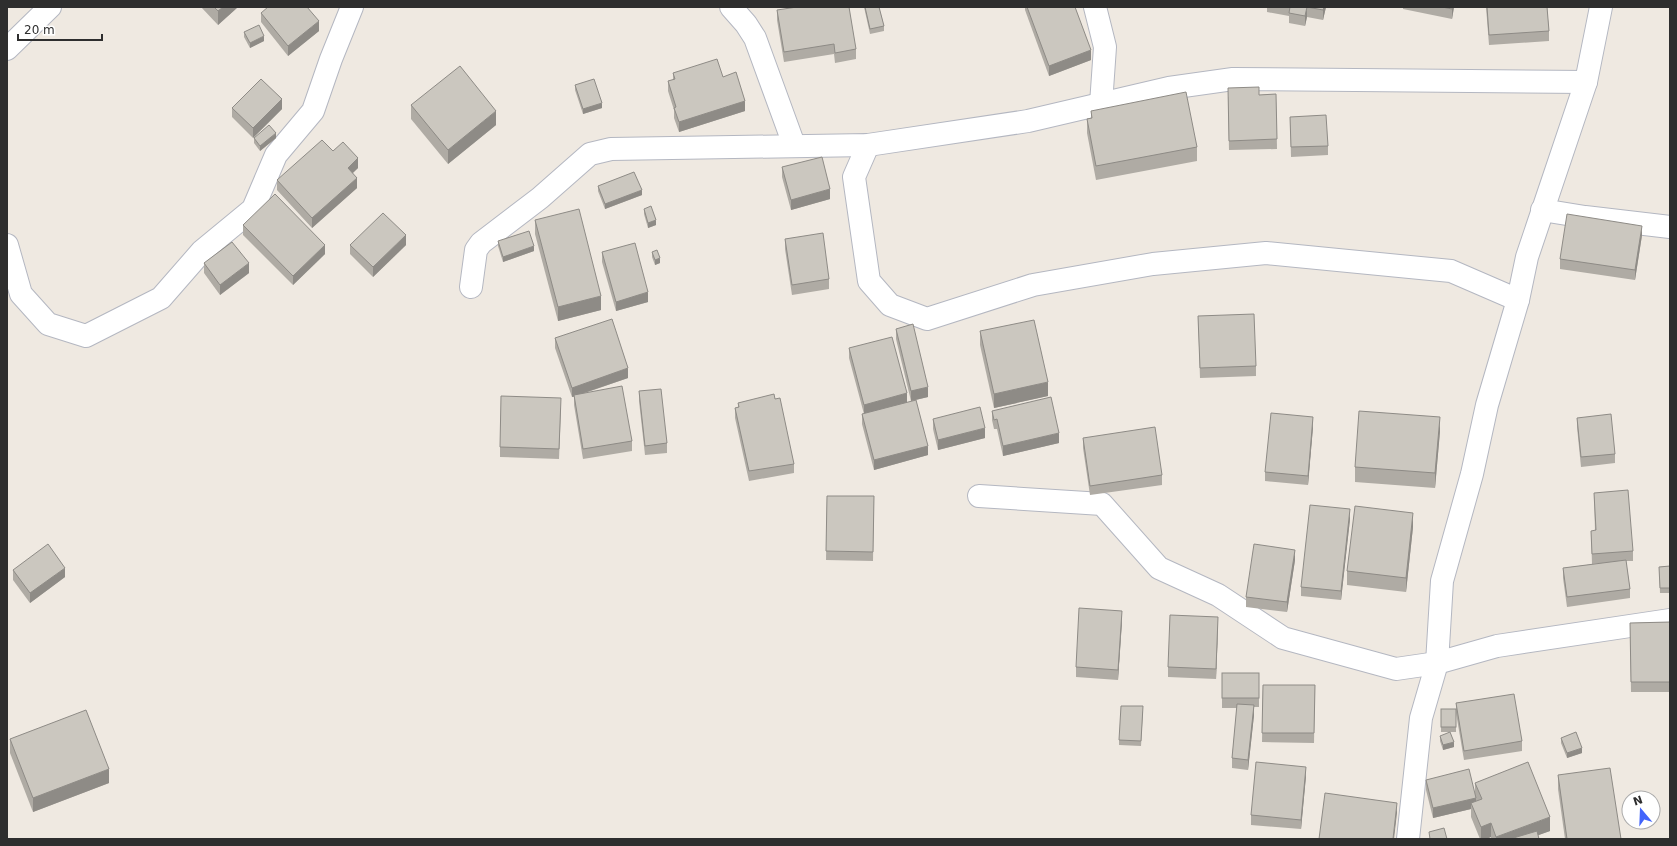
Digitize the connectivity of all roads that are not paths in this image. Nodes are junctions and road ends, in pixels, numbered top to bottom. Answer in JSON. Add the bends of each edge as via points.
{"nodes":[{"id":1,"x":50,"y":7,"type":"edge"},
{"id":2,"x":352,"y":7,"type":"edge"},
{"id":3,"x":730,"y":7,"type":"edge"},
{"id":4,"x":1096,"y":7,"type":"edge"},
{"id":5,"x":1601,"y":7,"type":"edge"},
{"id":6,"x":7,"y":50,"type":"edge"},
{"id":7,"x":1586,"y":82,"type":"junction"},
{"id":8,"x":1101,"y":104,"type":"junction"},
{"id":9,"x":794,"y":145,"type":"junction"},
{"id":10,"x":868,"y":145,"type":"junction"},
{"id":11,"x":1542,"y":210,"type":"junction"},
{"id":12,"x":1670,"y":227,"type":"edge"},
{"id":13,"x":7,"y":245,"type":"edge"},
{"id":14,"x":471,"y":287,"type":"dead end"},
{"id":15,"x":1518,"y":300,"type":"junction"},
{"id":16,"x":978,"y":496,"type":"dead end"},
{"id":17,"x":1670,"y":620,"type":"edge"},
{"id":18,"x":1437,"y":663,"type":"junction"},
{"id":19,"x":1408,"y":839,"type":"edge"}],
"edges":[{"from":1,"to":6,"type":"street"},
{"from":2,"to":13,"type":"street","via":[[313,111],[276,156],[253,209],[202,251],[161,298],[86,336],[48,324],[21,294]]},
{"from":3,"to":9,"type":"street","via":[[756,38]]},
{"from":4,"to":8,"type":"street","via":[[1105,47]]},
{"from":5,"to":7,"type":"street"},
{"from":7,"to":8,"type":"street","via":[[1233,79],[1169,88]]},
{"from":7,"to":11,"type":"street"},
{"from":8,"to":10,"type":"street","via":[[1028,121]]},
{"from":9,"to":10,"type":"street"},
{"from":9,"to":14,"type":"street","via":[[611,149],[590,154],[540,198],[481,243],[476,250]]},
{"from":10,"to":15,"type":"street","via":[[854,177],[869,281],[890,305],[927,319],[1033,285],[1153,264],[1266,253],[1451,271]]},
{"from":11,"to":12,"type":"street"},
{"from":11,"to":15,"type":"street","via":[[1527,257]]},
{"from":15,"to":18,"type":"street","via":[[1487,405],[1472,474],[1442,581]]},
{"from":16,"to":18,"type":"street","via":[[1102,504],[1159,568],[1218,595],[1283,638],[1396,669]]},
{"from":17,"to":18,"type":"street","via":[[1497,646]]},
{"from":18,"to":19,"type":"street","via":[[1421,718]]}]}
